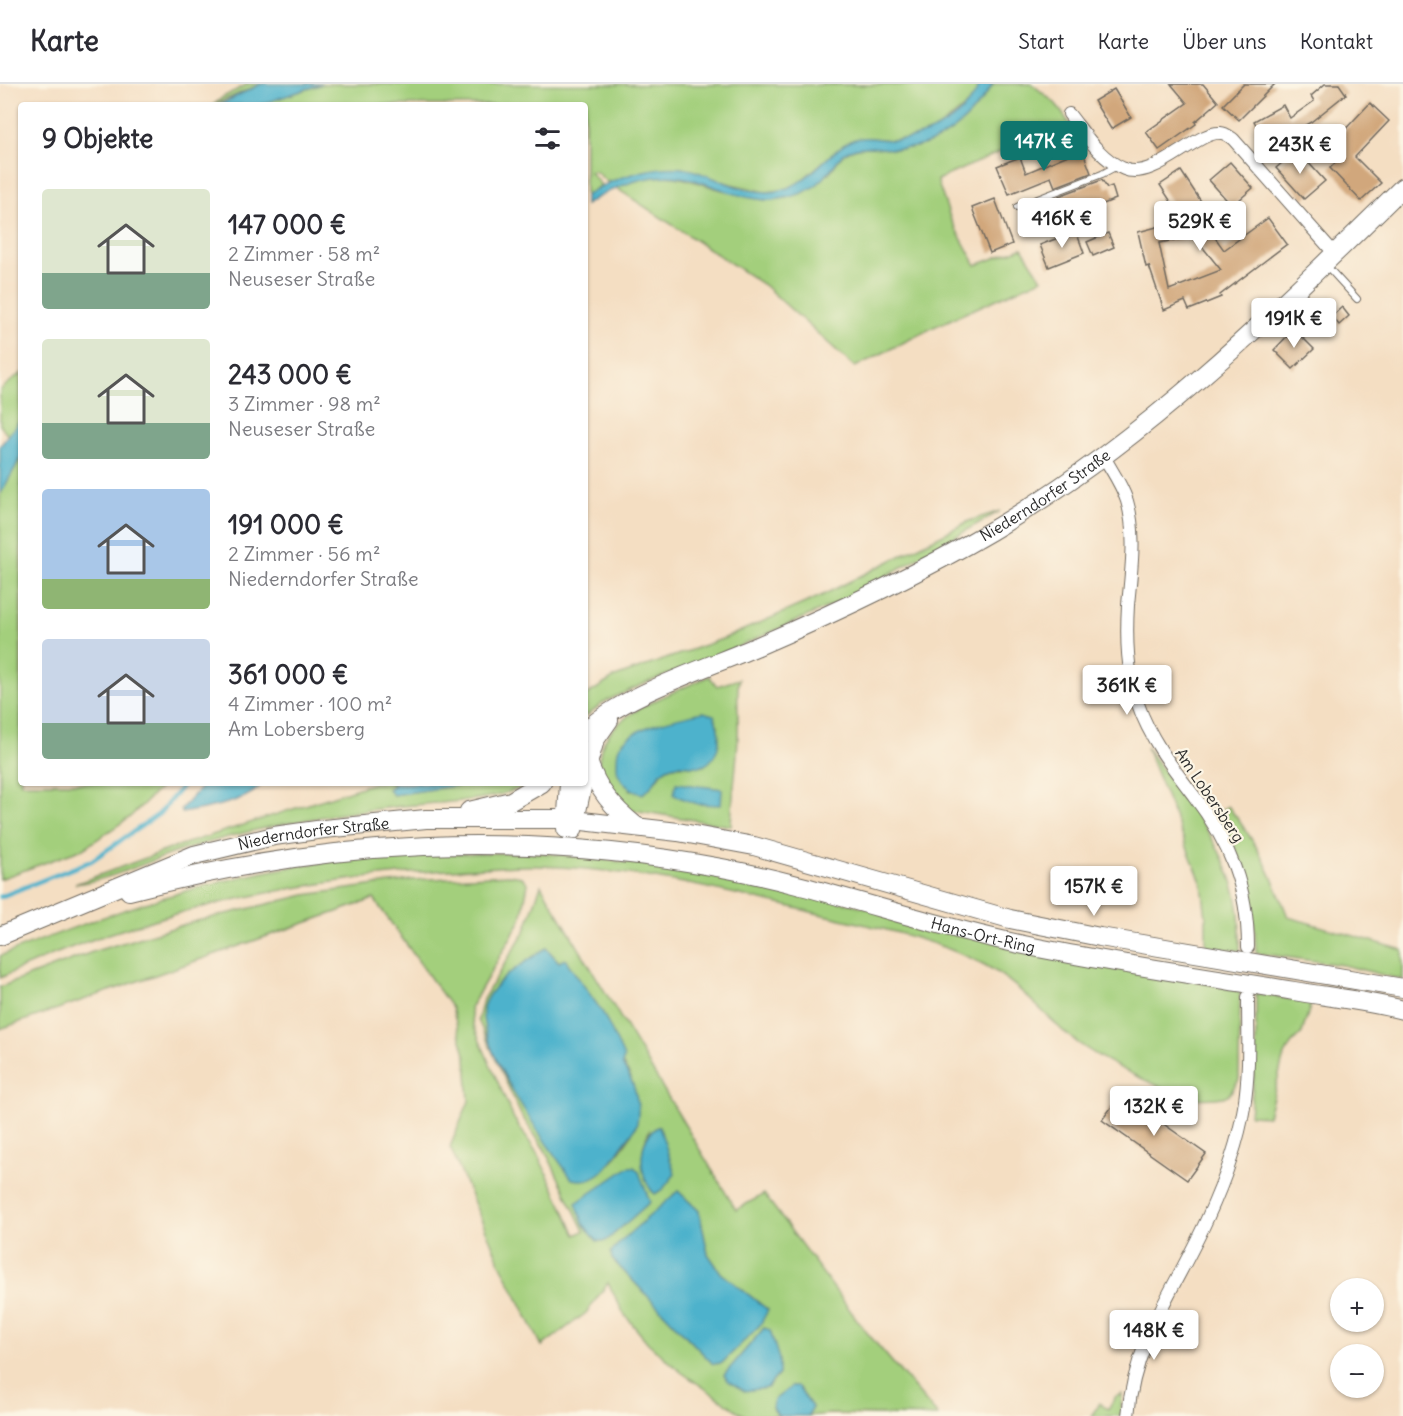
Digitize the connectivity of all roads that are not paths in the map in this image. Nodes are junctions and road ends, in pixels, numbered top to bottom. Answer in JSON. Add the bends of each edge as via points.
{"nodes":[{"id":1,"x":1069,"y":114,"type":"dead end"},
{"id":2,"x":1118,"y":165,"type":"junction"},
{"id":3,"x":1403,"y":187,"type":"edge"},
{"id":4,"x":1017,"y":207,"type":"dead end"},
{"id":5,"x":1330,"y":259,"type":"junction"},
{"id":6,"x":1357,"y":299,"type":"dead end"},
{"id":7,"x":1104,"y":457,"type":"junction"},
{"id":8,"x":622,"y":705,"type":"junction"},
{"id":9,"x":588,"y":729,"type":"edge"},
{"id":10,"x":588,"y":763,"type":"edge"},
{"id":11,"x":588,"y":771,"type":"edge"},
{"id":12,"x":537,"y":786,"type":"edge"},
{"id":13,"x":569,"y":786,"type":"edge"},
{"id":14,"x":583,"y":786,"type":"edge"},
{"id":15,"x":426,"y":819,"type":"junction"},
{"id":16,"x":571,"y":819,"type":"junction"},
{"id":17,"x":637,"y":826,"type":"junction"},
{"id":18,"x":567,"y":846,"type":"junction"},
{"id":19,"x":72,"y":906,"type":"junction"},
{"id":20,"x":0,"y":936,"type":"edge"},
{"id":21,"x":1248,"y":947,"type":"dead end"},
{"id":22,"x":1403,"y":988,"type":"edge"},
{"id":23,"x":1248,"y":997,"type":"dead end"},
{"id":24,"x":1403,"y":1010,"type":"edge"},
{"id":25,"x":1128,"y":1416,"type":"edge"}],
"edges":[{"from":1,"to":2,"type":"street","via":[[1098,151]]},
{"from":2,"to":4,"type":"lane"},
{"from":2,"to":5,"type":"street","via":[[1126,170],[1146,168],[1211,134],[1223,133],[1233,139]]},
{"from":3,"to":5,"type":"main road","name":"Niederndorfer Straße"},
{"from":5,"to":6,"type":"lane"},
{"from":5,"to":7,"type":"main road","name":"Niederndorfer Straße","via":[[1193,386]]},
{"from":7,"to":8,"type":"main road","name":"Niederndorfer Straße","via":[[990,532],[882,589]]},
{"from":7,"to":21,"type":"street","name":"Am Lobersberg","via":[[1126,500],[1131,520],[1133,558],[1127,641],[1138,703],[1165,758],[1234,862],[1246,908]]},
{"from":8,"to":9,"type":"main road","name":"Niederndorfer Straße"},
{"from":8,"to":10,"type":"main road","name":"Niederndorfer Straße","via":[[602,729]]},
{"from":11,"to":17,"type":"main road","via":[[622,815]]},
{"from":12,"to":15,"type":"main road","via":[[511,801]]},
{"from":13,"to":16,"type":"main road"},
{"from":14,"to":16,"type":"main road"},
{"from":15,"to":16,"type":"main road","name":"Niederndorfer Straße"},
{"from":15,"to":19,"type":"main road","name":"Niederndorfer Straße","via":[[294,833],[224,846],[185,858]]},
{"from":16,"to":17,"type":"main road","name":"Hans-Ort-Ring"},
{"from":16,"to":18,"type":"main road"},
{"from":17,"to":22,"type":"main road","name":"Hans-Ort-Ring","via":[[754,846],[1010,918]]},
{"from":18,"to":19,"type":"main road","name":"Niederndorfer Straße","via":[[404,847],[302,856],[169,881]]},
{"from":18,"to":24,"type":"main road","name":"Hans-Ort-Ring","via":[[724,868],[1022,945]]},
{"from":19,"to":20,"type":"main road","name":"Niederndorfer Straße"},
{"from":23,"to":25,"type":"street","via":[[1244,1107],[1231,1159],[1197,1240],[1145,1338],[1133,1375]]}]}
